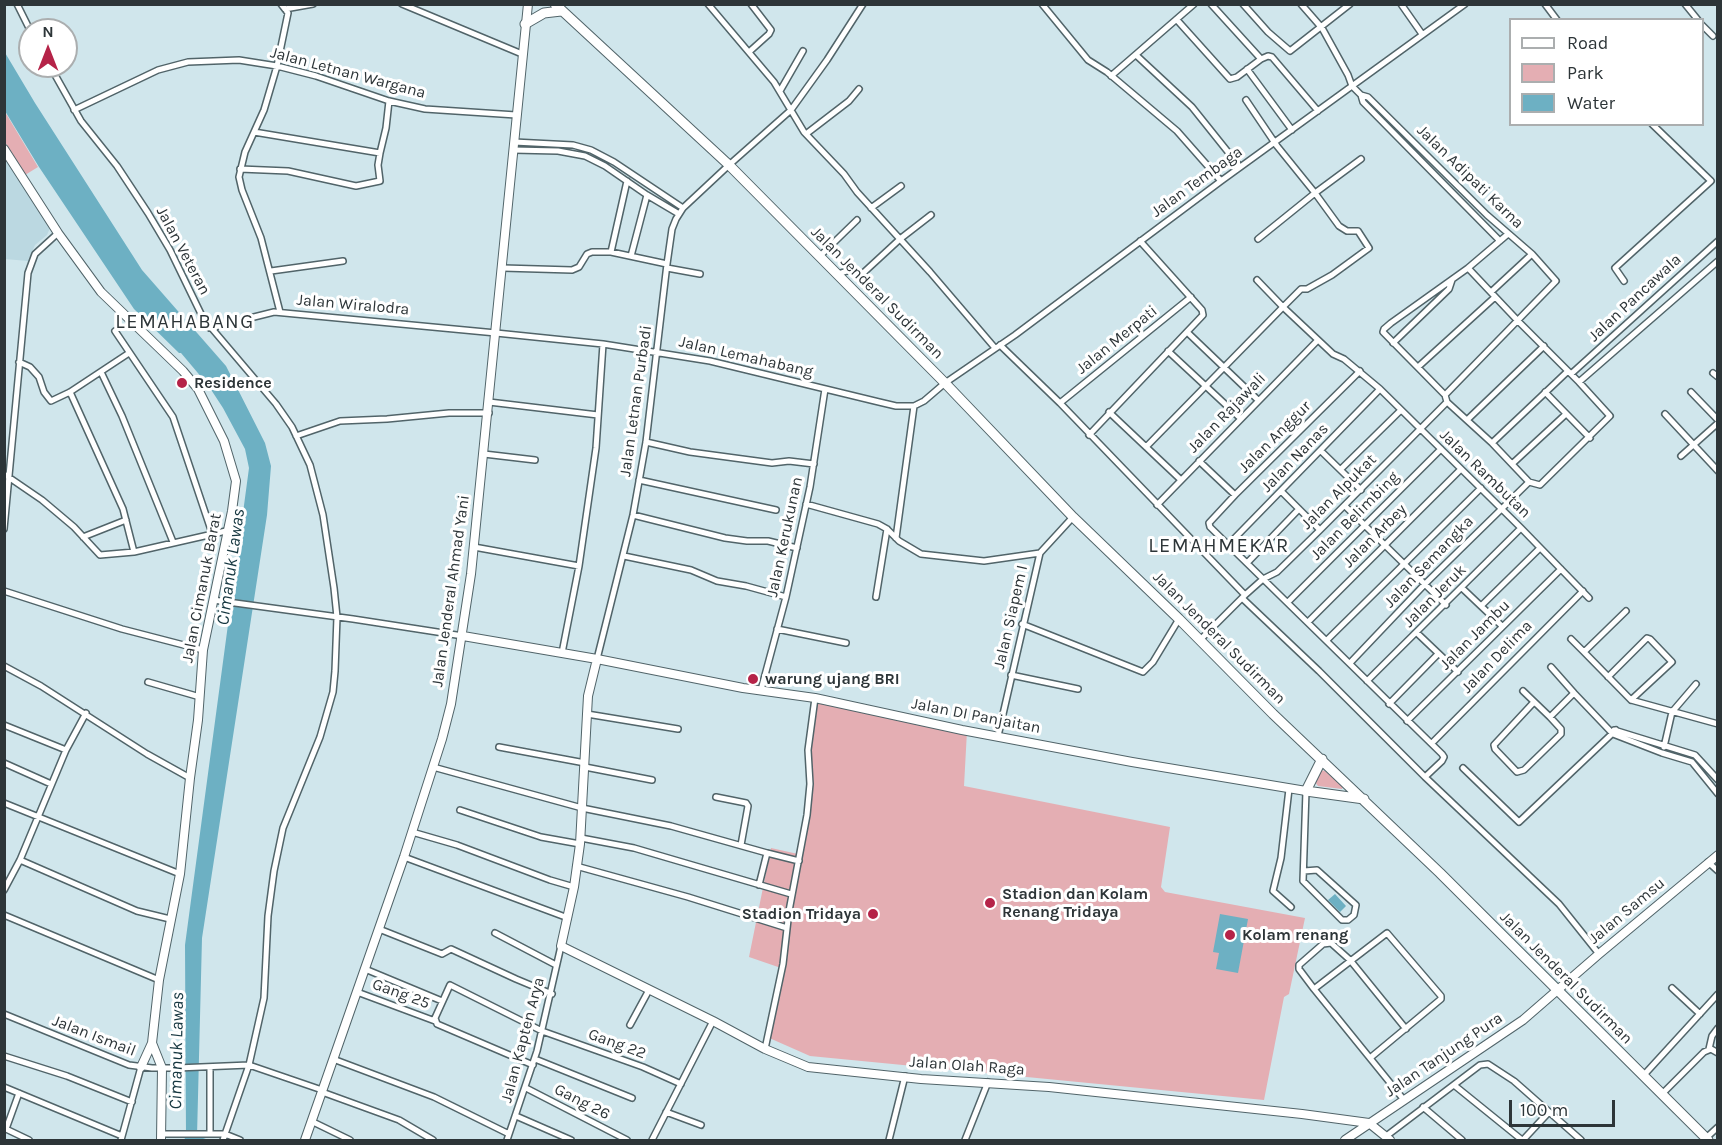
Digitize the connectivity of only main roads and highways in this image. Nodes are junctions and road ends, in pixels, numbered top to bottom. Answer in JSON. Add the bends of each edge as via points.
{"nodes":[{"id":1,"x":558,"y":8,"type":"edge"},
{"id":2,"x":525,"y":24,"type":"road end"},
{"id":3,"x":1322,"y":759,"type":"junction"},
{"id":4,"x":1364,"y":799,"type":"junction"},
{"id":5,"x":1707,"y":1140,"type":"edge"}],
"edges":[{"from":1,"to":2,"type":"main road"},
{"from":1,"to":3,"type":"main road","name":"Jalan Jenderal Sudirman","via":[[729,165],[1073,517]]},
{"from":3,"to":4,"type":"main road","name":"Jalan Jenderal Sudirman"},
{"from":3,"to":4,"type":"main road","via":[[1306,790]]},
{"from":4,"to":5,"type":"main road","name":"Jalan Jenderal Sudirman"}]}
